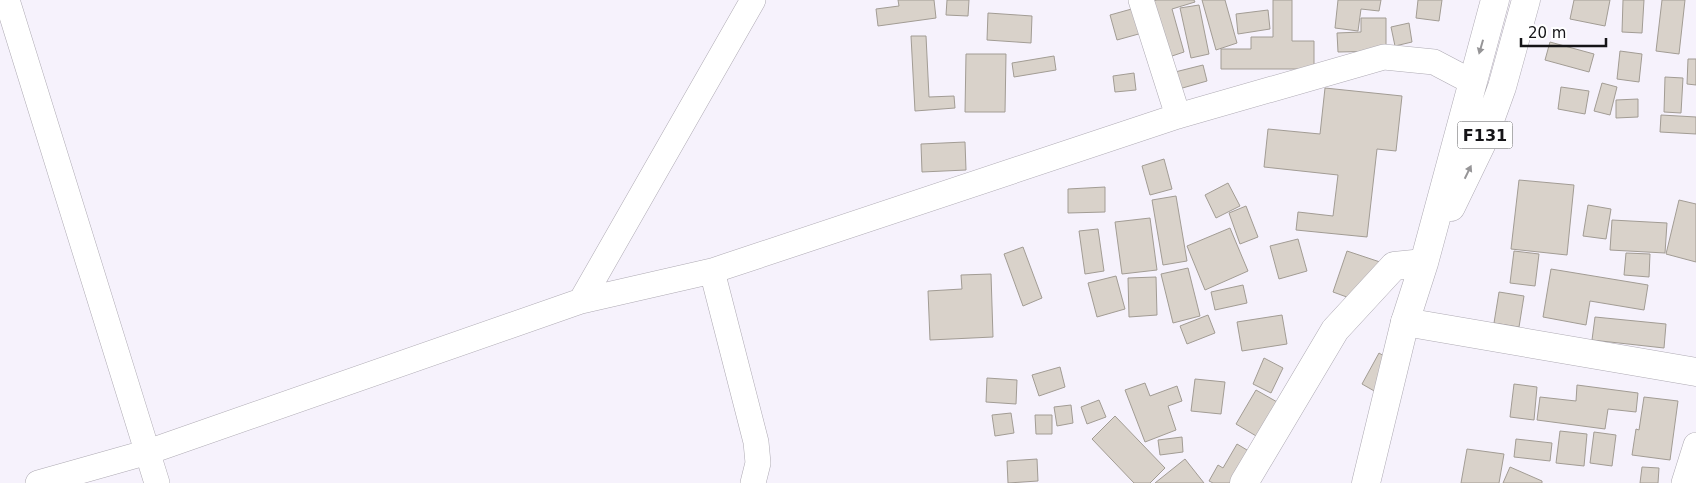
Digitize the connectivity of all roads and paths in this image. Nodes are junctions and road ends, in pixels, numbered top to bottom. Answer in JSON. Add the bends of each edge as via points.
{"nodes":[{"id":1,"x":7,"y":0,"type":"edge"},
{"id":2,"x":753,"y":0,"type":"edge"},
{"id":3,"x":1142,"y":0,"type":"edge"},
{"id":4,"x":1495,"y":0,"type":"edge"},
{"id":5,"x":1526,"y":0,"type":"edge"},
{"id":6,"x":1472,"y":82,"type":"junction"},
{"id":7,"x":1178,"y":116,"type":"junction"},
{"id":8,"x":1424,"y":262,"type":"junction"},
{"id":9,"x":712,"y":271,"type":"junction"},
{"id":10,"x":581,"y":301,"type":"junction"},
{"id":11,"x":1405,"y":322,"type":"junction"},
{"id":12,"x":1696,"y":372,"type":"edge"},
{"id":13,"x":1696,"y":444,"type":"edge"},
{"id":14,"x":148,"y":452,"type":"junction"},
{"id":15,"x":38,"y":483,"type":"edge"},
{"id":16,"x":158,"y":483,"type":"edge"},
{"id":17,"x":753,"y":483,"type":"edge"},
{"id":18,"x":1244,"y":483,"type":"edge"},
{"id":19,"x":1366,"y":483,"type":"edge"},
{"id":20,"x":1684,"y":483,"type":"edge"}],
"edges":[{"from":1,"to":14,"type":"street"},
{"from":2,"to":10,"type":"street"},
{"from":3,"to":7,"type":"street"},
{"from":4,"to":6,"type":"main road","number":"F131","one_way":true},
{"from":8,"to":5,"type":"main road","number":"F131","one_way":true,"via":[[1481,145],[1502,87]]},
{"from":6,"to":7,"type":"street","via":[[1434,62],[1384,57]]},
{"from":6,"to":8,"type":"main road","number":"F131"},
{"from":7,"to":9,"type":"street"},
{"from":8,"to":11,"type":"main road","number":"F131"},
{"from":8,"to":18,"type":"main road","via":[[1394,266],[1335,330]]},
{"from":9,"to":10,"type":"street"},
{"from":9,"to":17,"type":"street","via":[[756,442],[758,463]]},
{"from":10,"to":14,"type":"street"},
{"from":11,"to":12,"type":"main road"},
{"from":11,"to":19,"type":"main road","number":"F131"},
{"from":13,"to":20,"type":"street"},
{"from":14,"to":15,"type":"street"},
{"from":14,"to":16,"type":"street"}]}
